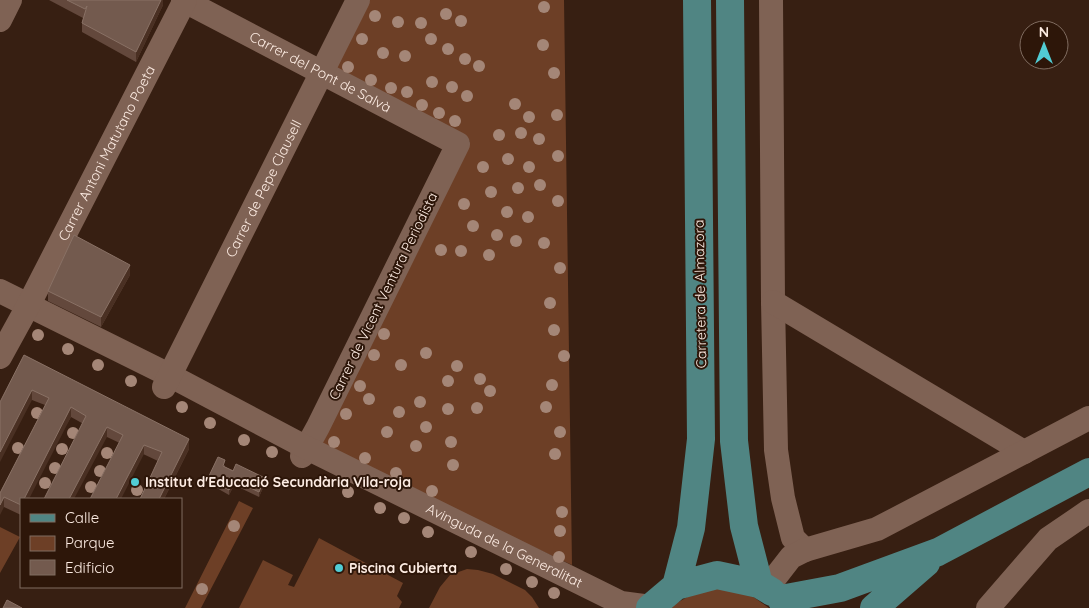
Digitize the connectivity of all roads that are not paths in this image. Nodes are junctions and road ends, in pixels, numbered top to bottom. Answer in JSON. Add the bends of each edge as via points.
{"nodes":[{"id":1,"x":10,"y":0,"type":"edge"},
{"id":2,"x":184,"y":0,"type":"edge"},
{"id":3,"x":358,"y":0,"type":"edge"},
{"id":4,"x":697,"y":0,"type":"edge"},
{"id":5,"x":730,"y":0,"type":"edge"},
{"id":6,"x":771,"y":0,"type":"edge"},
{"id":7,"x":0,"y":20,"type":"edge"},
{"id":8,"x":322,"y":73,"type":"junction"},
{"id":9,"x":458,"y":144,"type":"joint"},
{"id":10,"x":0,"y":291,"type":"edge"},
{"id":11,"x":773,"y":302,"type":"junction"},
{"id":12,"x":0,"y":304,"type":"edge"},
{"id":13,"x":26,"y":311,"type":"junction"},
{"id":14,"x":0,"y":357,"type":"edge"},
{"id":15,"x":167,"y":381,"type":"junction"},
{"id":16,"x":1089,"y":418,"type":"edge"},
{"id":17,"x":305,"y":452,"type":"junction"},
{"id":18,"x":1024,"y":452,"type":"junction"},
{"id":19,"x":1089,"y":472,"type":"edge"},
{"id":20,"x":1089,"y":511,"type":"edge"},
{"id":21,"x":805,"y":550,"type":"junction"},
{"id":22,"x":938,"y":552,"type":"junction"},
{"id":23,"x":676,"y":586,"type":"junction"},
{"id":24,"x":773,"y":595,"type":"edge"},
{"id":25,"x":651,"y":607,"type":"edge"},
{"id":26,"x":603,"y":608,"type":"edge"},
{"id":27,"x":874,"y":608,"type":"edge"},
{"id":28,"x":988,"y":608,"type":"edge"}],
"edges":[{"from":1,"to":7,"type":"street"},
{"from":2,"to":8,"type":"street","name":"Carrer del Pont de Salvà"},
{"from":2,"to":13,"type":"street","name":"Carrer Antoni Matutano Poeta"},
{"from":3,"to":8,"type":"street","name":"Carrer de Pepe Clausell"},
{"from":4,"to":23,"type":"main road","name":"Carretera de Almazora","via":[[701,439],[691,528]]},
{"from":5,"to":24,"type":"main road","via":[[734,441],[744,526]]},
{"from":6,"to":11,"type":"street"},
{"from":8,"to":9,"type":"street","name":"Carrer del Pont de Salvà"},
{"from":8,"to":15,"type":"street","name":"Carrer de Pepe Clausell"},
{"from":9,"to":17,"type":"street","name":"Carrer de Vicent Ventura Periodista"},
{"from":10,"to":13,"type":"street","name":"Avinguda de la Generalitat"},
{"from":11,"to":18,"type":"street"},
{"from":11,"to":21,"type":"street","via":[[776,450],[793,538]]},
{"from":12,"to":13,"type":"street","name":"Avinguda de la Generalitat"},
{"from":13,"to":14,"type":"street","name":"Carrer Antoni Matutano Poeta"},
{"from":13,"to":15,"type":"street","name":"Avinguda de la Generalitat"},
{"from":15,"to":17,"type":"street","name":"Avinguda de la Generalitat"},
{"from":16,"to":18,"type":"street"},
{"from":17,"to":25,"type":"street","name":"Avinguda de la Generalitat","via":[[620,603]]},
{"from":17,"to":26,"type":"street","name":"Avinguda de la Generalitat"},
{"from":18,"to":21,"type":"street","via":[[878,529]]},
{"from":19,"to":22,"type":"main road"},
{"from":20,"to":28,"type":"street","via":[[1048,539]]},
{"from":21,"to":24,"type":"street","via":[[791,557]]},
{"from":22,"to":24,"type":"main road","via":[[840,588]]},
{"from":22,"to":27,"type":"main road"},
{"from":23,"to":24,"type":"main road","via":[[717,575]]},
{"from":23,"to":25,"type":"main road"}]}
